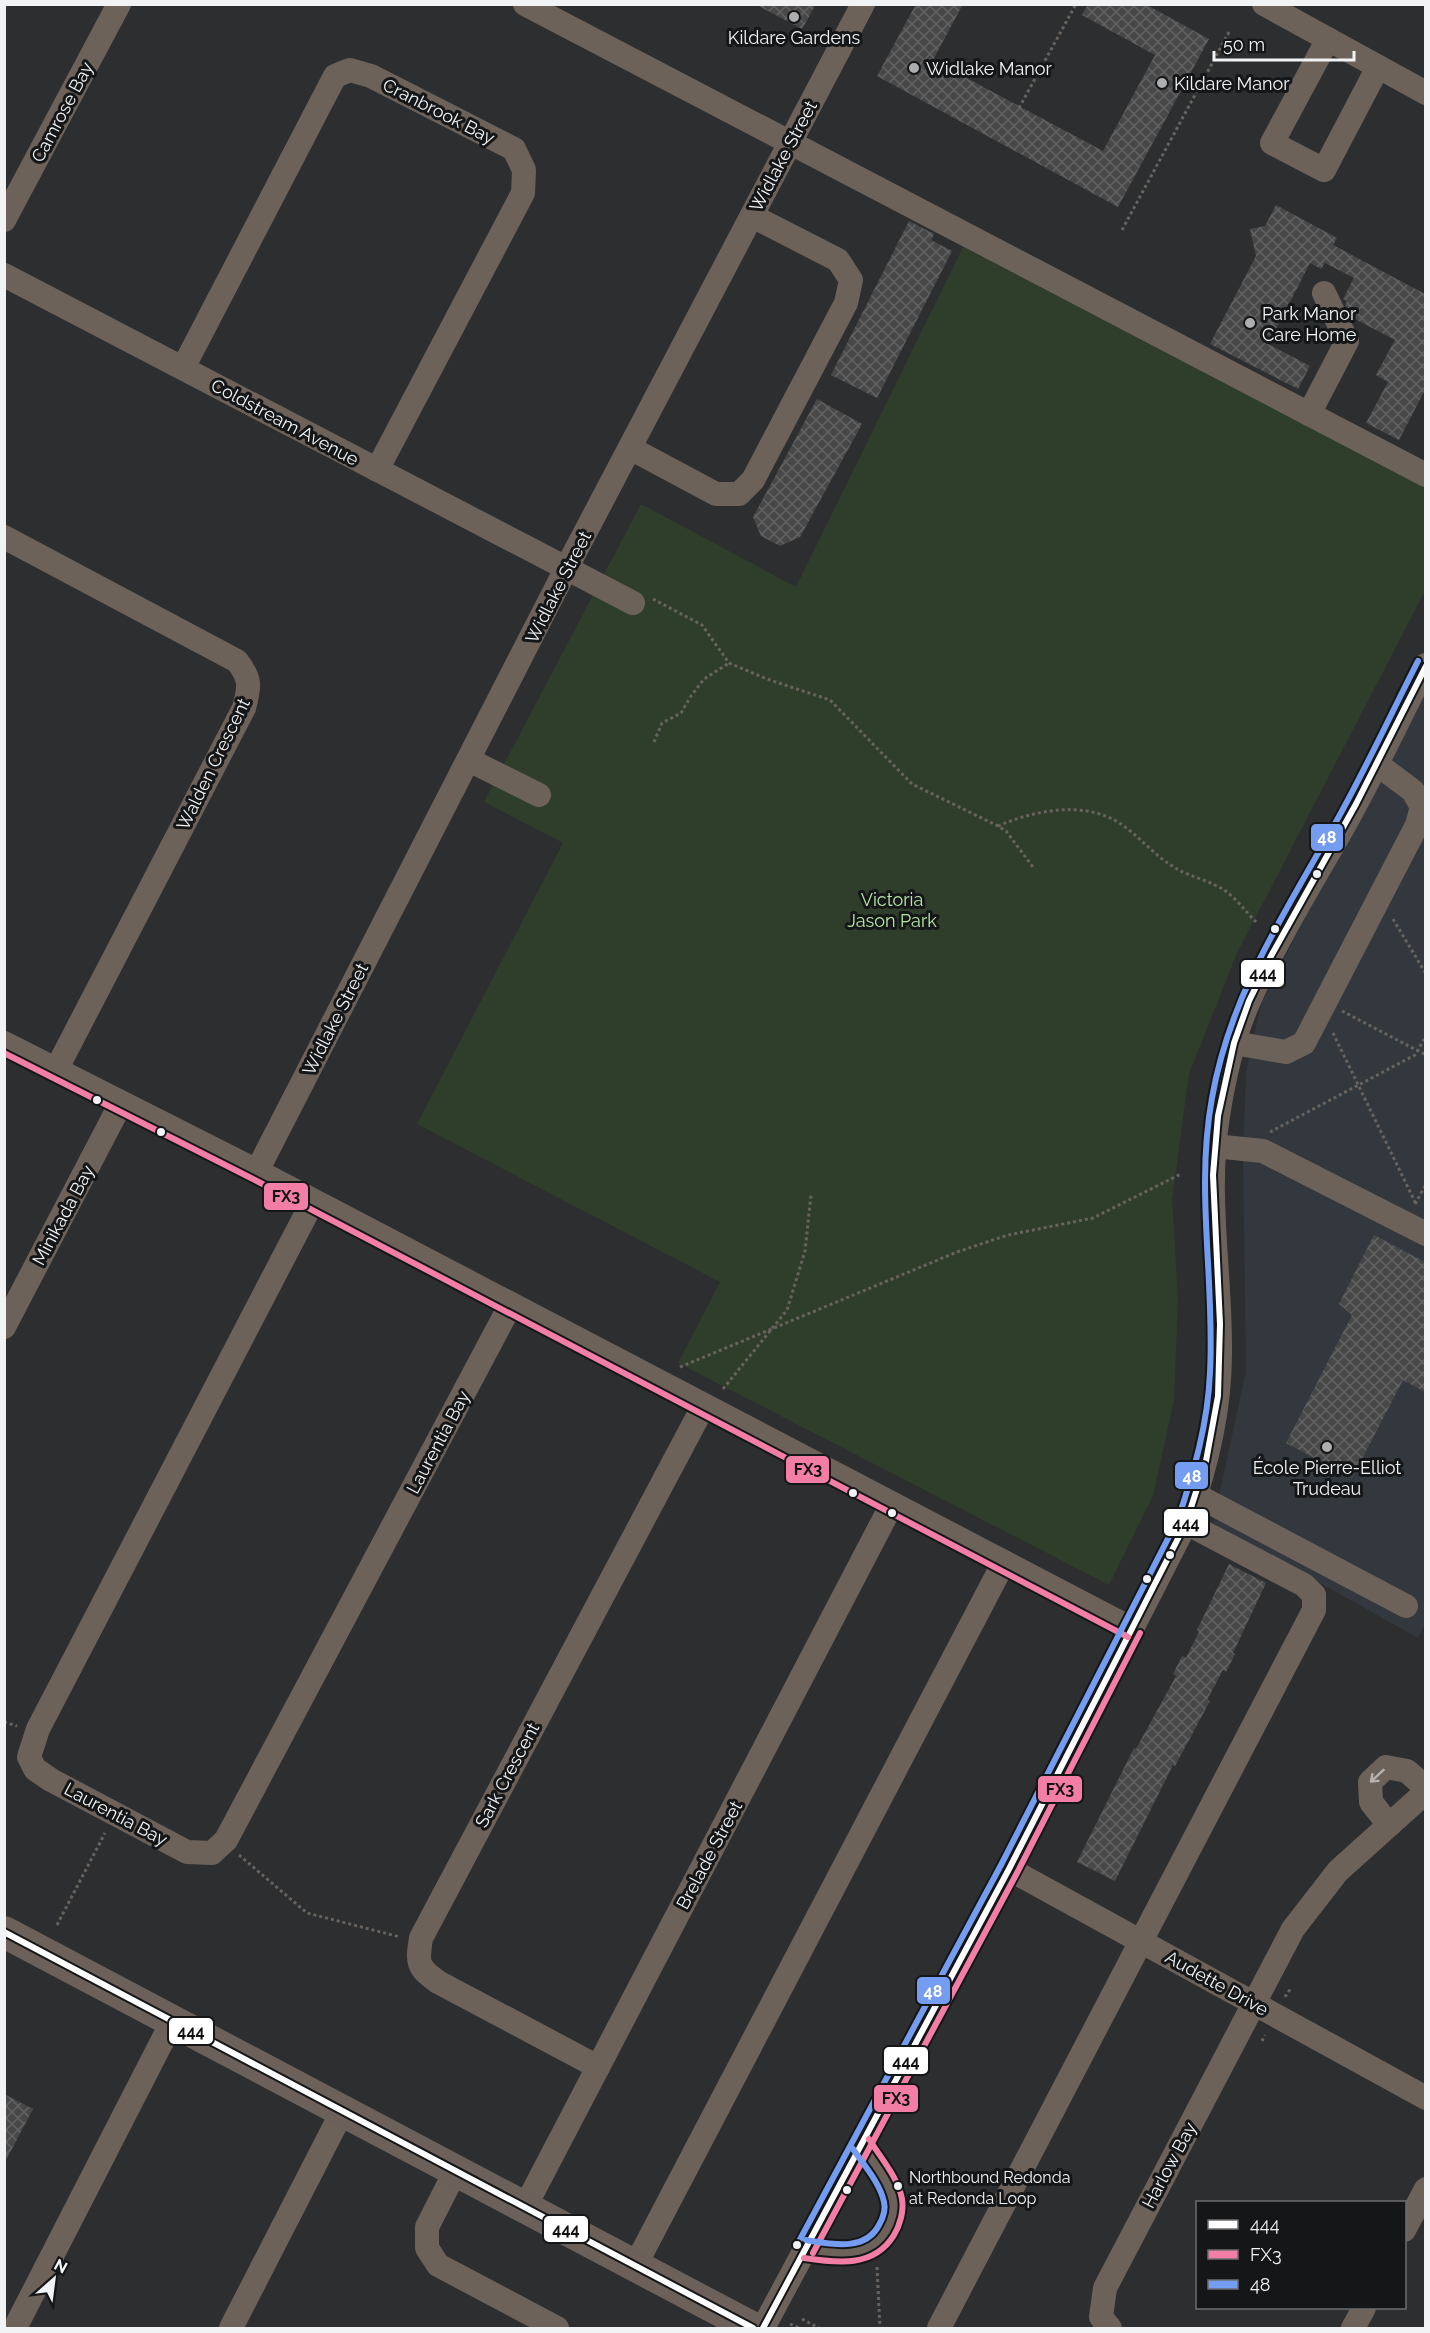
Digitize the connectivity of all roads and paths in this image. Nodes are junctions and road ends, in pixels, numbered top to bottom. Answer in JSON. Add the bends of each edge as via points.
{"nodes":[{"id":1,"x":119,"y":4,"type":"edge"},
{"id":2,"x":525,"y":4,"type":"edge"},
{"id":3,"x":863,"y":4,"type":"edge"},
{"id":4,"x":1076,"y":4,"type":"edge"},
{"id":5,"x":1264,"y":4,"type":"edge"},
{"id":6,"x":1229,"y":32,"type":"dead end"},
{"id":7,"x":1328,"y":39,"type":"junction"},
{"id":8,"x":1378,"y":67,"type":"junction"},
{"id":9,"x":1425,"y":93,"type":"edge"},
{"id":10,"x":1020,"y":108,"type":"dead end"},
{"id":11,"x":790,"y":143,"type":"junction"},
{"id":12,"x":752,"y":216,"type":"junction"},
{"id":13,"x":4,"y":220,"type":"edge"},
{"id":14,"x":1122,"y":230,"type":"dead end"},
{"id":15,"x":4,"y":275,"type":"edge"},
{"id":16,"x":1324,"y":293,"type":"dead end"},
{"id":17,"x":183,"y":368,"type":"junction"},
{"id":18,"x":1309,"y":414,"type":"junction"},
{"id":19,"x":630,"y":448,"type":"junction"},
{"id":20,"x":377,"y":470,"type":"junction"},
{"id":21,"x":1425,"y":474,"type":"edge"},
{"id":22,"x":4,"y":537,"type":"edge"},
{"id":23,"x":567,"y":567,"type":"junction"},
{"id":24,"x":640,"y":599,"type":"joint"},
{"id":25,"x":729,"y":663,"type":"junction"},
{"id":26,"x":1425,"y":665,"type":"edge"},
{"id":27,"x":654,"y":742,"type":"dead end"},
{"id":28,"x":469,"y":760,"type":"junction"},
{"id":29,"x":1377,"y":764,"type":"junction"},
{"id":30,"x":539,"y":795,"type":"dead end"},
{"id":31,"x":998,"y":826,"type":"junction"},
{"id":32,"x":1034,"y":867,"type":"dead end"},
{"id":33,"x":1391,"y":916,"type":"dead end"},
{"id":34,"x":1256,"y":922,"type":"dead end"},
{"id":35,"x":1425,"y":974,"type":"edge"},
{"id":36,"x":1325,"y":1001,"type":"junction"},
{"id":37,"x":1331,"y":1029,"type":"dead end"},
{"id":38,"x":1425,"y":1036,"type":"edge"},
{"id":39,"x":4,"y":1043,"type":"edge"},
{"id":40,"x":1234,"y":1043,"type":"junction"},
{"id":41,"x":1418,"y":1051,"type":"junction"},
{"id":42,"x":1425,"y":1055,"type":"edge"},
{"id":43,"x":56,"y":1070,"type":"junction"},
{"id":44,"x":1359,"y":1085,"type":"junction"},
{"id":45,"x":122,"y":1103,"type":"junction"},
{"id":46,"x":1268,"y":1133,"type":"dead end"},
{"id":47,"x":1214,"y":1146,"type":"junction"},
{"id":48,"x":257,"y":1172,"type":"junction"},
{"id":49,"x":1181,"y":1174,"type":"dead end"},
{"id":50,"x":811,"y":1195,"type":"dead end"},
{"id":51,"x":313,"y":1201,"type":"junction"},
{"id":52,"x":1416,"y":1203,"type":"dead end"},
{"id":53,"x":1425,"y":1234,"type":"edge"},
{"id":54,"x":511,"y":1304,"type":"junction"},
{"id":55,"x":4,"y":1327,"type":"edge"},
{"id":56,"x":773,"y":1328,"type":"junction"},
{"id":57,"x":680,"y":1367,"type":"dead end"},
{"id":58,"x":723,"y":1389,"type":"dead end"},
{"id":59,"x":704,"y":1405,"type":"junction"},
{"id":60,"x":1196,"y":1495,"type":"junction"},
{"id":61,"x":892,"y":1504,"type":"junction"},
{"id":62,"x":1186,"y":1523,"type":"junction"},
{"id":63,"x":1004,"y":1562,"type":"junction"},
{"id":64,"x":1406,"y":1606,"type":"dead end"},
{"id":65,"x":1132,"y":1629,"type":"junction"},
{"id":66,"x":1425,"y":1790,"type":"edge"},
{"id":67,"x":115,"y":1814,"type":"junction"},
{"id":68,"x":1389,"y":1825,"type":"junction"},
{"id":69,"x":226,"y":1840,"type":"junction"},
{"id":70,"x":1009,"y":1869,"type":"junction"},
{"id":71,"x":57,"y":1925,"type":"dead end"},
{"id":72,"x":4,"y":1932,"type":"edge"},
{"id":73,"x":421,"y":1938,"type":"junction"},
{"id":74,"x":1142,"y":1941,"type":"junction"},
{"id":75,"x":1253,"y":2003,"type":"junction"},
{"id":76,"x":173,"y":2020,"type":"junction"},
{"id":77,"x":598,"y":2067,"type":"junction"},
{"id":78,"x":1425,"y":2098,"type":"edge"},
{"id":79,"x":343,"y":2110,"type":"junction"},
{"id":80,"x":861,"y":2144,"type":"junction"},
{"id":81,"x":456,"y":2170,"type":"junction"},
{"id":82,"x":1425,"y":2189,"type":"edge"},
{"id":83,"x":525,"y":2207,"type":"junction"},
{"id":84,"x":1406,"y":2226,"type":"edge"},
{"id":85,"x":876,"y":2242,"type":"junction"},
{"id":86,"x":805,"y":2249,"type":"junction"},
{"id":87,"x":635,"y":2266,"type":"junction"},
{"id":88,"x":1363,"y":2309,"type":"edge"},
{"id":89,"x":802,"y":2319,"type":"dead end"},
{"id":90,"x":4,"y":2325,"type":"edge"},
{"id":91,"x":14,"y":2328,"type":"edge"},
{"id":92,"x":231,"y":2328,"type":"edge"},
{"id":93,"x":557,"y":2328,"type":"edge"},
{"id":94,"x":753,"y":2328,"type":"edge"},
{"id":95,"x":763,"y":2328,"type":"edge"},
{"id":96,"x":819,"y":2328,"type":"edge"},
{"id":97,"x":880,"y":2328,"type":"edge"},
{"id":98,"x":939,"y":2328,"type":"edge"},
{"id":99,"x":1110,"y":2328,"type":"edge"},
{"id":100,"x":1353,"y":2328,"type":"edge"}],
"edges":[{"from":1,"to":13,"type":"street","name":"Camrose Bay"},
{"from":2,"to":11,"type":"street"},
{"from":3,"to":11,"type":"street","name":"Widlake Street"},
{"from":4,"to":10,"type":"path"},
{"from":5,"to":7,"type":"street"},
{"from":6,"to":14,"type":"path"},
{"from":7,"to":8,"type":"street"},
{"from":7,"to":8,"type":"street","via":[[1272,143],[1324,170]]},
{"from":8,"to":9,"type":"street"},
{"from":11,"to":12,"type":"street","name":"Widlake Street"},
{"from":11,"to":18,"type":"street"},
{"from":12,"to":19,"type":"street","name":"Widlake Street"},
{"from":12,"to":19,"type":"street","via":[[838,260],[851,280],[846,303],[753,480],[739,494],[716,494]]},
{"from":15,"to":17,"type":"street","name":"Coldstream Avenue"},
{"from":16,"to":18,"type":"street","via":[[1347,341]]},
{"from":17,"to":20,"type":"street","name":"Coldstream Avenue"},
{"from":17,"to":20,"type":"street","name":"Cranbrook Bay","via":[[335,76],[350,70],[371,76],[514,149],[524,170],[523,193]]},
{"from":18,"to":21,"type":"street"},
{"from":19,"to":23,"type":"street","name":"Widlake Street"},
{"from":20,"to":23,"type":"street","name":"Coldstream Avenue"},
{"from":22,"to":43,"type":"street","name":"Walden Crescent","via":[[237,661],[247,674],[249,690],[244,708]]},
{"from":23,"to":24,"type":"street","name":"Coldstream Avenue"},
{"from":23,"to":28,"type":"street","name":"Widlake Street"},
{"from":24,"to":25,"type":"path","via":[[702,625]]},
{"from":25,"to":27,"type":"path","via":[[704,679],[681,713],[662,723]]},
{"from":25,"to":31,"type":"path","via":[[830,700],[912,784]]},
{"from":26,"to":29,"type":"street"},
{"from":28,"to":30,"type":"street"},
{"from":28,"to":48,"type":"street","name":"Widlake Street"},
{"from":29,"to":36,"type":"street","via":[[1413,791],[1422,807],[1417,825]]},
{"from":29,"to":40,"type":"street","via":[[1268,962]]},
{"from":31,"to":32,"type":"path"},
{"from":31,"to":34,"type":"path","via":[[1019,817],[1062,809],[1110,819],[1175,868],[1226,891]]},
{"from":33,"to":35,"type":"path"},
{"from":36,"to":40,"type":"street","via":[[1304,1043],[1286,1052]]},
{"from":36,"to":41,"type":"path"},
{"from":37,"to":44,"type":"path"},
{"from":38,"to":41,"type":"path"},
{"from":39,"to":43,"type":"street"},
{"from":40,"to":47,"type":"street"},
{"from":41,"to":42,"type":"path"},
{"from":41,"to":44,"type":"path"},
{"from":43,"to":45,"type":"street"},
{"from":44,"to":46,"type":"path"},
{"from":44,"to":52,"type":"path"},
{"from":45,"to":48,"type":"street"},
{"from":45,"to":55,"type":"street","name":"Minikada Bay"},
{"from":47,"to":53,"type":"street","via":[[1263,1151]]},
{"from":47,"to":60,"type":"street","via":[[1220,1355],[1212,1431]]},
{"from":48,"to":51,"type":"street"},
{"from":49,"to":56,"type":"path","via":[[1093,1218],[1008,1235],[957,1252]]},
{"from":50,"to":56,"type":"path","via":[[805,1251],[788,1310]]},
{"from":51,"to":54,"type":"street"},
{"from":51,"to":67,"type":"street","name":"Laurentia Bay","via":[[32,1743],[29,1757],[35,1769]]},
{"from":54,"to":59,"type":"street"},
{"from":54,"to":69,"type":"street","name":"Laurentia Bay"},
{"from":56,"to":57,"type":"path"},
{"from":56,"to":58,"type":"path"},
{"from":59,"to":61,"type":"street"},
{"from":59,"to":73,"type":"street","name":"Sark Crescent"},
{"from":60,"to":62,"type":"street"},
{"from":60,"to":64,"type":"street"},
{"from":61,"to":63,"type":"street"},
{"from":61,"to":77,"type":"street","name":"Brelade Street"},
{"from":62,"to":65,"type":"street"},
{"from":62,"to":74,"type":"street","via":[[1304,1586],[1314,1595],[1314,1610]]},
{"from":63,"to":65,"type":"street"},
{"from":63,"to":87,"type":"street"},
{"from":65,"to":70,"type":"street"},
{"from":66,"to":68,"type":"street","name":"Harlow Bay"},
{"from":66,"to":68,"type":"street","one_way":true,"via":[[1407,1771],[1386,1767],[1370,1782],[1371,1802]]},
{"from":67,"to":69,"type":"street","name":"Laurentia Bay","via":[[187,1852],[212,1852]]},
{"from":67,"to":71,"type":"path"},
{"from":68,"to":75,"type":"street","name":"Harlow Bay","via":[[1338,1871],[1299,1921]]},
{"from":69,"to":73,"type":"path","via":[[307,1913],[406,1939]]},
{"from":70,"to":74,"type":"street","name":"Audette Drive"},
{"from":70,"to":80,"type":"street"},
{"from":72,"to":76,"type":"main road"},
{"from":73,"to":77,"type":"street","name":"Sark Crescent","via":[[417,1958],[423,1971],[438,1982]]},
{"from":74,"to":75,"type":"street","name":"Audette Drive"},
{"from":74,"to":98,"type":"street"},
{"from":75,"to":78,"type":"street","name":"Audette Drive"},
{"from":75,"to":99,"type":"street","name":"Harlow Bay","via":[[1105,2288],[1101,2317]]},
{"from":76,"to":79,"type":"main road"},
{"from":76,"to":91,"type":"street"},
{"from":77,"to":83,"type":"street","name":"Brelade Street"},
{"from":79,"to":81,"type":"main road"},
{"from":79,"to":92,"type":"street"},
{"from":80,"to":85,"type":"street","via":[[892,2197],[894,2215],[885,2234]]},
{"from":80,"to":86,"type":"street"},
{"from":81,"to":83,"type":"main road"},
{"from":81,"to":93,"type":"street","via":[[428,2227],[427,2248],[438,2265]]},
{"from":82,"to":84,"type":"street"},
{"from":83,"to":87,"type":"main road"},
{"from":85,"to":86,"type":"street","via":[[868,2250],[846,2255]]},
{"from":85,"to":97,"type":"path"},
{"from":86,"to":95,"type":"street"},
{"from":87,"to":94,"type":"main road"},
{"from":88,"to":100,"type":"street"},
{"from":89,"to":96,"type":"path"},
{"from":90,"to":91,"type":"street"}]}
